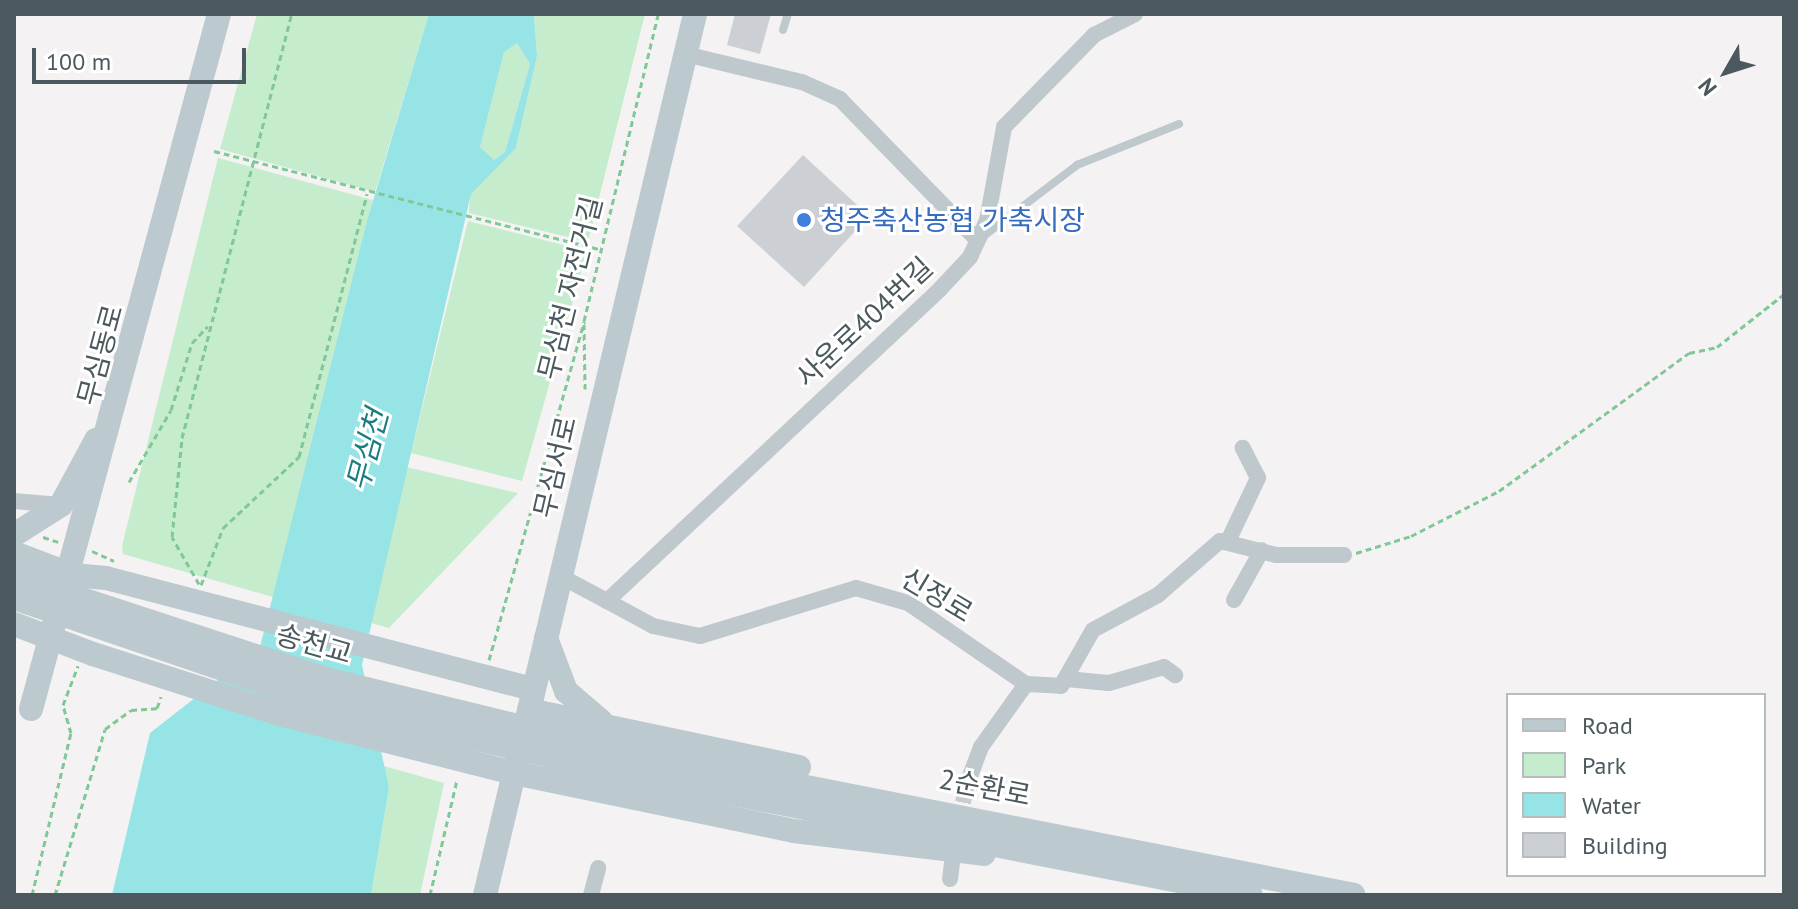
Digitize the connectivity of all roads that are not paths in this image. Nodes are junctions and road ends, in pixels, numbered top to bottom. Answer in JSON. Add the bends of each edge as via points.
{"nodes":[{"id":1,"x":219,"y":14,"type":"edge"},
{"id":2,"x":695,"y":14,"type":"edge"},
{"id":3,"x":788,"y":14,"type":"edge"},
{"id":4,"x":1135,"y":14,"type":"edge"},
{"id":5,"x":783,"y":30,"type":"dead end"},
{"id":6,"x":685,"y":54,"type":"junction"},
{"id":7,"x":1179,"y":124,"type":"dead end"},
{"id":8,"x":977,"y":240,"type":"junction"},
{"id":9,"x":124,"y":380,"type":"junction"},
{"id":10,"x":1243,"y":448,"type":"dead end"},
{"id":11,"x":14,"y":501,"type":"edge"},
{"id":12,"x":61,"y":505,"type":"junction"},
{"id":13,"x":14,"y":535,"type":"edge"},
{"id":14,"x":1229,"y":539,"type":"junction"},
{"id":15,"x":1262,"y":550,"type":"junction"},
{"id":16,"x":14,"y":553,"type":"edge"},
{"id":17,"x":1344,"y":555,"type":"road end"},
{"id":18,"x":72,"y":575,"type":"junction"},
{"id":19,"x":560,"y":576,"type":"junction"},
{"id":20,"x":14,"y":577,"type":"edge"},
{"id":21,"x":14,"y":598,"type":"edge"},
{"id":22,"x":1234,"y":600,"type":"dead end"},
{"id":23,"x":607,"y":601,"type":"junction"},
{"id":24,"x":14,"y":624,"type":"edge"},
{"id":25,"x":546,"y":636,"type":"junction"},
{"id":26,"x":52,"y":638,"type":"junction"},
{"id":27,"x":1175,"y":675,"type":"dead end"},
{"id":28,"x":1066,"y":679,"type":"junction"},
{"id":29,"x":1026,"y":684,"type":"junction"},
{"id":30,"x":531,"y":700,"type":"junction"},
{"id":31,"x":31,"y":709,"type":"dead end"},
{"id":32,"x":587,"y":722,"type":"junction"},
{"id":33,"x":602,"y":758,"type":"junction"},
{"id":34,"x":514,"y":773,"type":"junction"},
{"id":35,"x":966,"y":787,"type":"tunnel mouth"},
{"id":36,"x":598,"y":868,"type":"dead end"},
{"id":37,"x":485,"y":895,"type":"edge"},
{"id":38,"x":591,"y":895,"type":"edge"},
{"id":39,"x":1251,"y":895,"type":"edge"},
{"id":40,"x":1354,"y":895,"type":"edge"}],
"edges":[{"from":1,"to":9,"type":"street","name":"무심동로"},
{"from":2,"to":6,"type":"street","name":"무심서로"},
{"from":3,"to":5,"type":"lane"},
{"from":4,"to":8,"type":"street","name":"사운로404번길","via":[[1094,35],[1004,127],[995,194]]},
{"from":6,"to":8,"type":"street","via":[[802,82],[840,99]]},
{"from":6,"to":19,"type":"street","name":"무심서로"},
{"from":7,"to":8,"type":"lane","via":[[1077,165]]},
{"from":8,"to":23,"type":"street","name":"사운로404번길","via":[[940,289]]},
{"from":9,"to":12,"type":"street"},
{"from":9,"to":18,"type":"street","name":"무심동로"},
{"from":10,"to":14,"type":"street","via":[[1258,478]]},
{"from":11,"to":12,"type":"street"},
{"from":12,"to":13,"type":"street"},
{"from":14,"to":15,"type":"street"},
{"from":14,"to":28,"type":"street","via":[[1209,548],[1158,595],[1093,630],[1078,645]]},
{"from":15,"to":17,"type":"street","via":[[1303,558]]},
{"from":15,"to":22,"type":"street"},
{"from":16,"to":18,"type":"street"},
{"from":18,"to":26,"type":"street","name":"무심동로"},
{"from":18,"to":30,"type":"street","bridge":true,"via":[[106,578]]},
{"from":19,"to":23,"type":"street"},
{"from":19,"to":25,"type":"street","name":"무심서로"},
{"from":20,"to":33,"type":"street","name":"송천교","bridge":true,"via":[[329,680]]},
{"from":21,"to":33,"type":"street","name":"송천교","bridge":true,"via":[[323,703]]},
{"from":23,"to":29,"type":"street","name":"신정로","via":[[653,626],[700,636],[832,592],[874,589],[908,603]]},
{"from":24,"to":26,"type":"street"},
{"from":25,"to":30,"type":"street","name":"무심서로"},
{"from":25,"to":33,"type":"street","via":[[566,691]]},
{"from":26,"to":31,"type":"street","name":"무심동로"},
{"from":26,"to":34,"type":"street","bridge":true,"via":[[280,714]]},
{"from":27,"to":28,"type":"street","via":[[1164,667],[1109,683]]},
{"from":28,"to":29,"type":"street","via":[[1061,686]]},
{"from":29,"to":35,"type":"street","via":[[981,747]]},
{"from":30,"to":32,"type":"street"},
{"from":30,"to":34,"type":"street","name":"무심서로"},
{"from":32,"to":33,"type":"street"},
{"from":32,"to":33,"type":"street","via":[[570,735],[564,755]]},
{"from":33,"to":34,"type":"street"},
{"from":33,"to":39,"type":"street","name":"2순환로"},
{"from":33,"to":40,"type":"street","name":"2순환로","via":[[1108,842]]},
{"from":34,"to":37,"type":"street","name":"무심서로"},
{"from":36,"to":38,"type":"street"}]}
